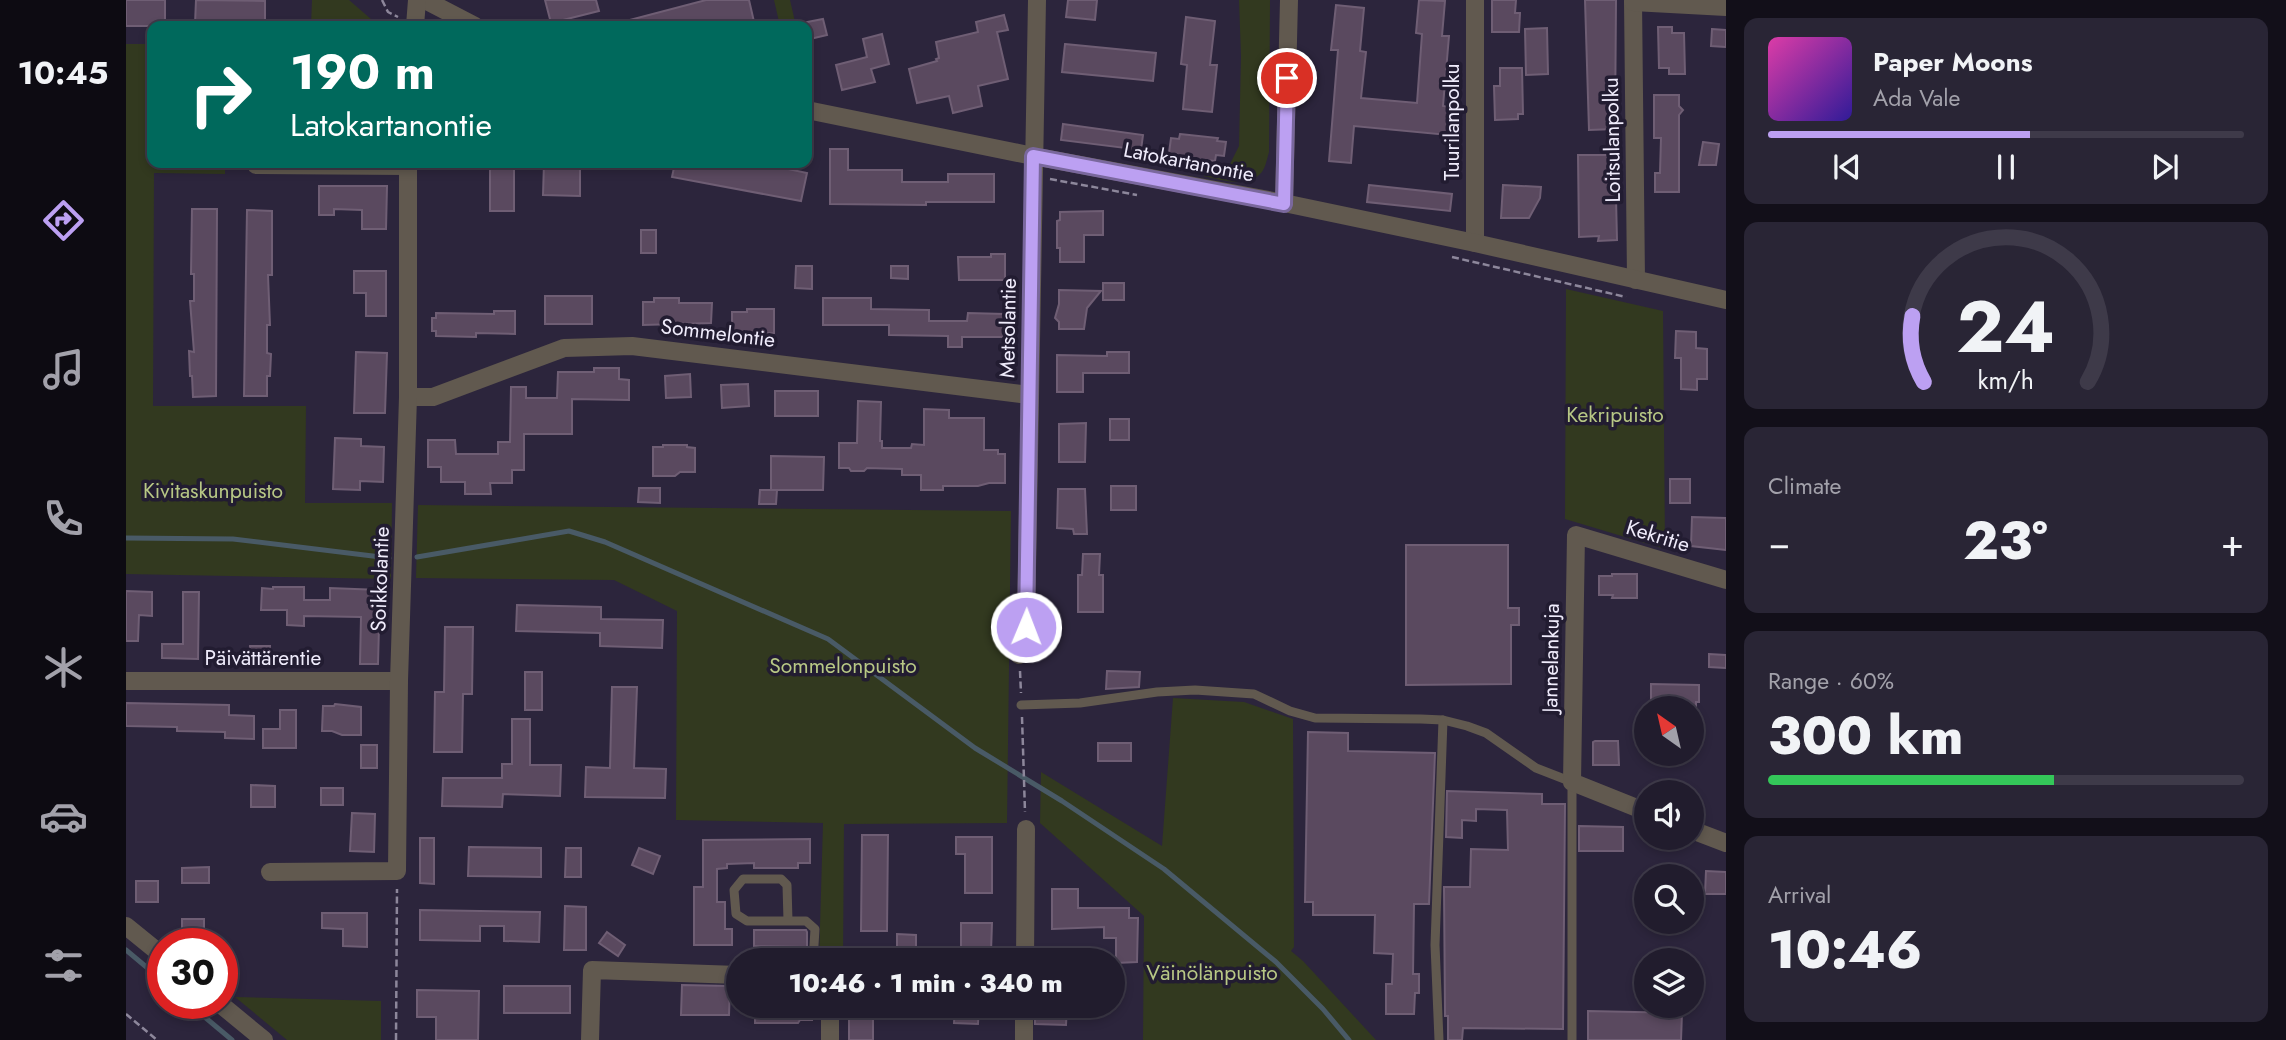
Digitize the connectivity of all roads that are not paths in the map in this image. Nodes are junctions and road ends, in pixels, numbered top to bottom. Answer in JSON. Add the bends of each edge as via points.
{"nodes":[{"id":1,"x":417,"y":0,"type":"edge"},
{"id":2,"x":425,"y":0,"type":"edge"},
{"id":3,"x":1037,"y":0,"type":"edge"},
{"id":4,"x":1289,"y":0,"type":"edge"},
{"id":5,"x":1475,"y":0,"type":"edge"},
{"id":6,"x":1633,"y":1,"type":"edge"},
{"id":7,"x":1726,"y":7,"type":"edge"},
{"id":8,"x":415,"y":21,"type":"edge"},
{"id":9,"x":465,"y":21,"type":"edge"},
{"id":10,"x":812,"y":111,"type":"edge"},
{"id":11,"x":1033,"y":156,"type":"junction"},
{"id":12,"x":408,"y":168,"type":"edge"},
{"id":13,"x":1284,"y":204,"type":"junction"},
{"id":14,"x":1475,"y":243,"type":"junction"},
{"id":15,"x":1636,"y":280,"type":"junction"},
{"id":16,"x":1726,"y":300,"type":"edge"},
{"id":17,"x":1030,"y":395,"type":"junction"},
{"id":18,"x":408,"y":397,"type":"junction"},
{"id":19,"x":1576,"y":535,"type":"joint"},
{"id":20,"x":1726,"y":580,"type":"edge"},
{"id":21,"x":1019,"y":655,"type":"dead end"},
{"id":22,"x":126,"y":681,"type":"edge"},
{"id":23,"x":399,"y":681,"type":"junction"},
{"id":24,"x":1021,"y":705,"type":"dead end"},
{"id":25,"x":1443,"y":720,"type":"junction"},
{"id":26,"x":1572,"y":782,"type":"junction"},
{"id":27,"x":1634,"y":807,"type":"edge"},
{"id":28,"x":1026,"y":829,"type":"road end"},
{"id":29,"x":1704,"y":835,"type":"edge"},
{"id":30,"x":1726,"y":843,"type":"edge"},
{"id":31,"x":270,"y":873,"type":"dead end"},
{"id":32,"x":788,"y":921,"type":"junction"},
{"id":33,"x":126,"y":926,"type":"edge"},
{"id":34,"x":147,"y":943,"type":"edge"},
{"id":35,"x":813,"y":948,"type":"edge"},
{"id":36,"x":1025,"y":948,"type":"edge"},
{"id":37,"x":726,"y":975,"type":"edge"},
{"id":38,"x":830,"y":1018,"type":"edge"},
{"id":39,"x":1024,"y":1018,"type":"edge"},
{"id":40,"x":238,"y":1019,"type":"edge"},
{"id":41,"x":264,"y":1040,"type":"edge"},
{"id":42,"x":590,"y":1040,"type":"edge"},
{"id":43,"x":830,"y":1040,"type":"edge"},
{"id":44,"x":1024,"y":1040,"type":"edge"},
{"id":45,"x":1440,"y":1040,"type":"edge"},
{"id":46,"x":1572,"y":1040,"type":"edge"}],
"edges":[{"from":1,"to":8,"type":"street"},
{"from":2,"to":9,"type":"street"},
{"from":3,"to":11,"type":"street","name":"Metsolantie"},
{"from":4,"to":13,"type":"street"},
{"from":5,"to":14,"type":"street","name":"Tuurilanpolku"},
{"from":6,"to":7,"type":"street"},
{"from":6,"to":15,"type":"street","name":"Loitsulanpolku"},
{"from":10,"to":11,"type":"street","name":"Latokartanontie"},
{"from":11,"to":13,"type":"street","name":"Latokartanontie"},
{"from":11,"to":17,"type":"street","name":"Metsolantie"},
{"from":12,"to":18,"type":"street","name":"Soikkolantie"},
{"from":13,"to":14,"type":"street","name":"Latokartanontie"},
{"from":14,"to":15,"type":"street","name":"Latokartanontie"},
{"from":15,"to":16,"type":"street","name":"Latokartanontie"},
{"from":17,"to":18,"type":"street","name":"Sommelontie","via":[[632,346],[564,348],[433,397]]},
{"from":17,"to":21,"type":"street","name":"Metsolantie","via":[[1026,627]]},
{"from":18,"to":23,"type":"street","name":"Soikkolantie"},
{"from":19,"to":20,"type":"street","name":"Kekritie"},
{"from":19,"to":26,"type":"street","name":"Jannelankuja"},
{"from":22,"to":23,"type":"street","name":"Päivättärentie"},
{"from":23,"to":31,"type":"street","name":"Soikkolantie","via":[[397,871]]},
{"from":24,"to":25,"type":"lane","via":[[1080,704],[1157,692],[1237,691],[1315,718]]},
{"from":25,"to":26,"type":"lane","via":[[1486,733],[1536,768]]},
{"from":25,"to":45,"type":"lane","via":[[1435,945]]},
{"from":26,"to":27,"type":"street"},
{"from":26,"to":46,"type":"lane"},
{"from":28,"to":36,"type":"street"},
{"from":29,"to":30,"type":"street"},
{"from":32,"to":32,"type":"lane","via":[[747,921],[736,914],[734,890],[743,880],[781,879],[787,885]]},
{"from":32,"to":35,"type":"lane","via":[[806,921],[814,929]]},
{"from":33,"to":34,"type":"street"},
{"from":37,"to":42,"type":"street","via":[[592,970]]},
{"from":38,"to":43,"type":"street"},
{"from":39,"to":44,"type":"street"},
{"from":40,"to":41,"type":"street"}]}
